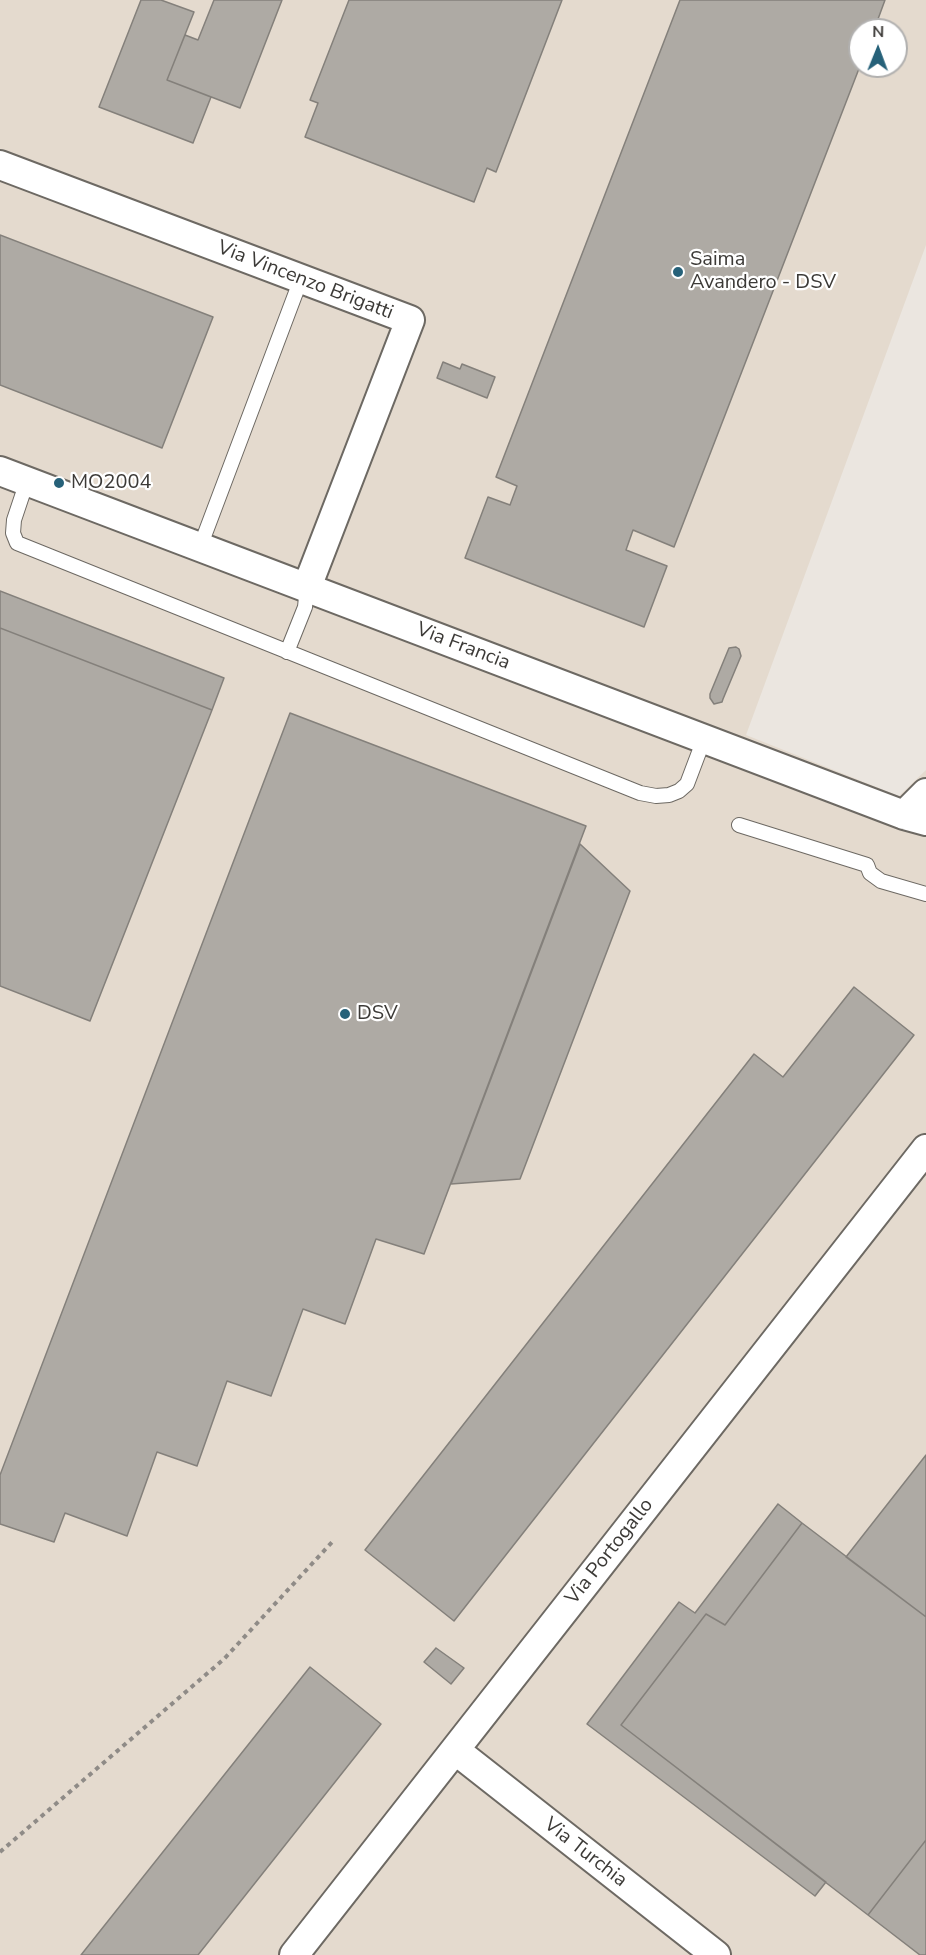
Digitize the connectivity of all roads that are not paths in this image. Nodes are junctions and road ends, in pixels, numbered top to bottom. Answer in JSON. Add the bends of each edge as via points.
{"nodes":[{"id":1,"x":0,"y":165,"type":"edge"},
{"id":2,"x":301,"y":279,"type":"junction"},
{"id":3,"x":0,"y":471,"type":"edge"},
{"id":4,"x":27,"y":481,"type":"junction"},
{"id":5,"x":200,"y":547,"type":"junction"},
{"id":6,"x":307,"y":587,"type":"junction"},
{"id":7,"x":287,"y":652,"type":"junction"},
{"id":8,"x":704,"y":739,"type":"junction"},
{"id":9,"x":926,"y":793,"type":"edge"},
{"id":10,"x":915,"y":818,"type":"edge"},
{"id":11,"x":739,"y":825,"type":"dead end"},
{"id":12,"x":926,"y":894,"type":"edge"},
{"id":13,"x":926,"y":1149,"type":"edge"},
{"id":14,"x":455,"y":1750,"type":"junction"},
{"id":15,"x":294,"y":1955,"type":"edge"},
{"id":16,"x":716,"y":1955,"type":"edge"}],
"edges":[{"from":1,"to":2,"type":"street","name":"Via Vincenzo Brigatti"},
{"from":2,"to":5,"type":"lane"},
{"from":2,"to":6,"type":"street","name":"Via Vincenzo Brigatti","via":[[410,320]]},
{"from":3,"to":4,"type":"street","name":"Via Francia"},
{"from":4,"to":5,"type":"street","name":"Via Francia"},
{"from":4,"to":7,"type":"lane","via":[[14,520],[16,543]]},
{"from":5,"to":6,"type":"street","name":"Via Francia"},
{"from":6,"to":7,"type":"lane","via":[[305,607]]},
{"from":6,"to":8,"type":"street","name":"Via Francia"},
{"from":7,"to":8,"type":"lane","via":[[640,793],[656,796],[679,791],[687,784]]},
{"from":8,"to":10,"type":"street","name":"Via Francia"},
{"from":9,"to":10,"type":"street"},
{"from":11,"to":12,"type":"lane","via":[[867,865],[870,873],[881,881]]},
{"from":13,"to":14,"type":"street","name":"Via Portogallo"},
{"from":14,"to":15,"type":"street","name":"Via Portogallo"},
{"from":14,"to":16,"type":"street","name":"Via Turchia"}]}
